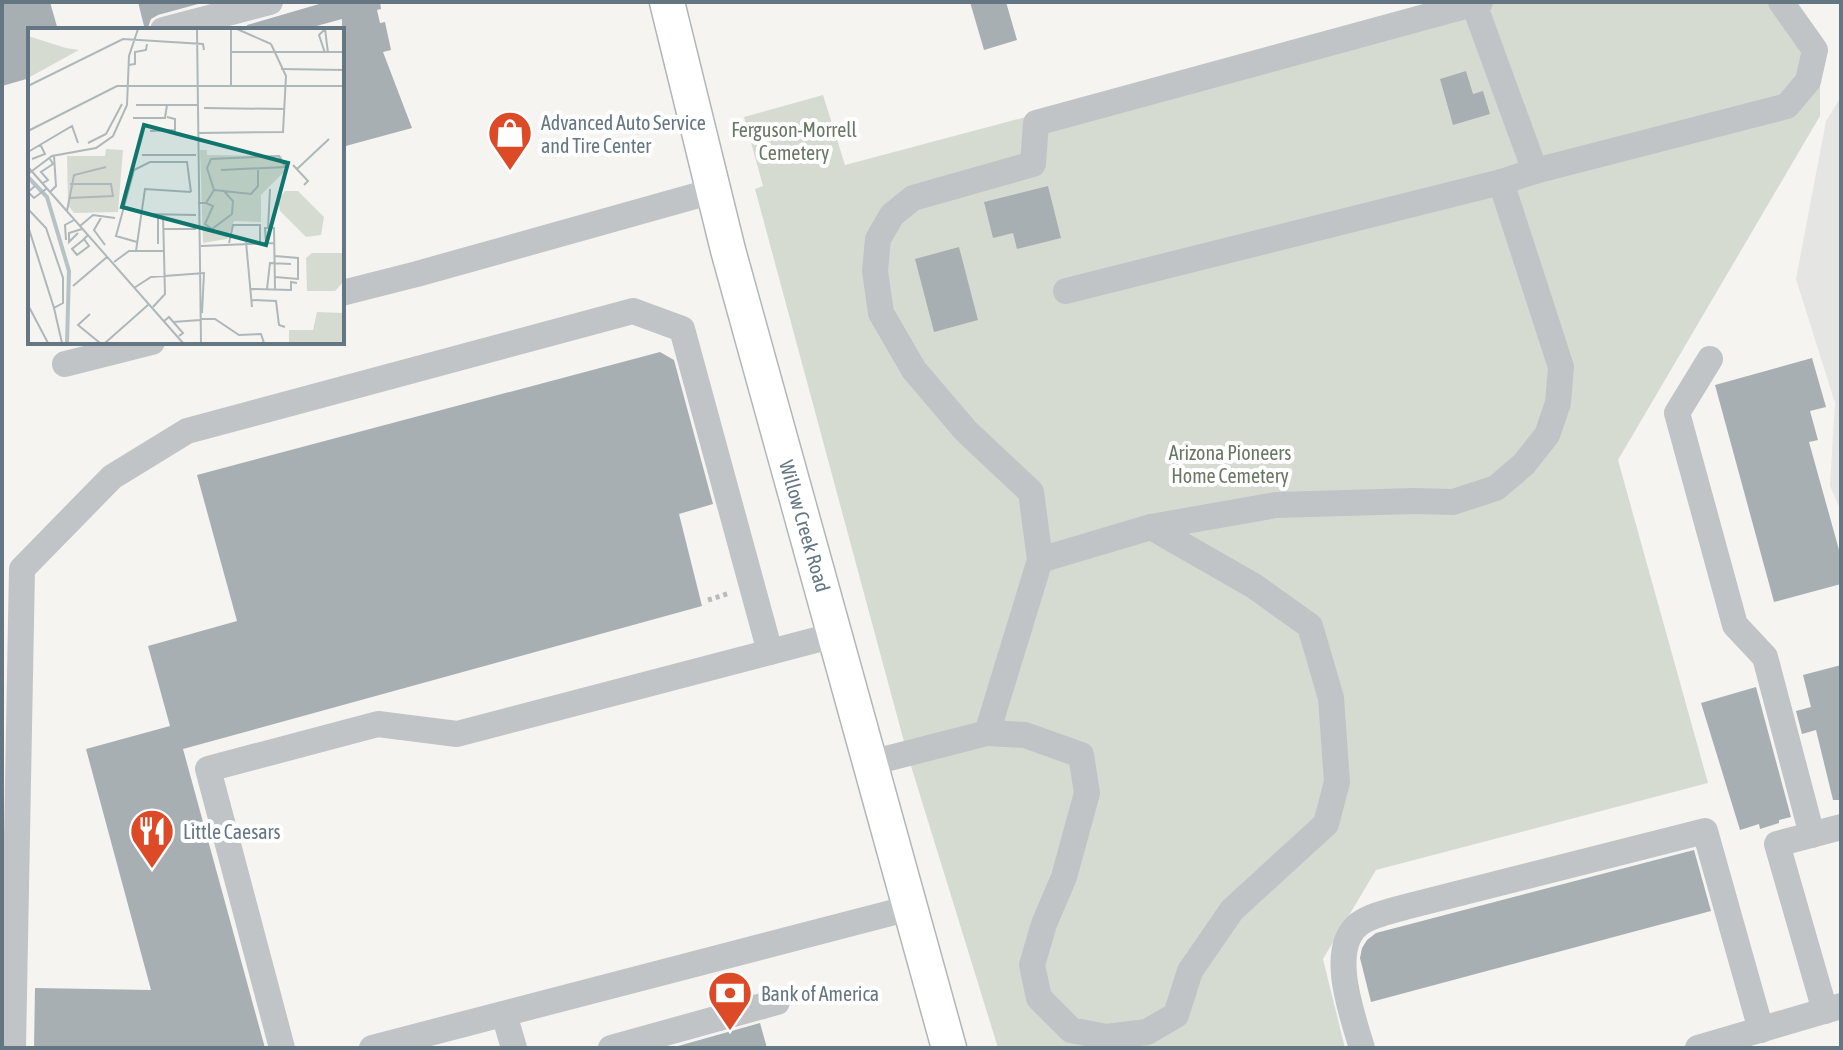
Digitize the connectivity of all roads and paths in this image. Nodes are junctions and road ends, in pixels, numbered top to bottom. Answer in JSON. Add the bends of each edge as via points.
{"nodes":[{"id":1,"x":270,"y":2,"type":"edge"},
{"id":2,"x":667,"y":2,"type":"edge"},
{"id":3,"x":1781,"y":2,"type":"edge"},
{"id":4,"x":1477,"y":3,"type":"edge"},
{"id":5,"x":171,"y":28,"type":"edge"},
{"id":6,"x":1535,"y":171,"type":"junction"},
{"id":7,"x":1501,"y":182,"type":"junction"},
{"id":8,"x":713,"y":191,"type":"junction"},
{"id":9,"x":1066,"y":291,"type":"dead end"},
{"id":10,"x":344,"y":292,"type":"edge"},
{"id":11,"x":144,"y":344,"type":"edge"},
{"id":12,"x":1710,"y":359,"type":"dead end"},
{"id":13,"x":65,"y":364,"type":"dead end"},
{"id":14,"x":1151,"y":527,"type":"junction"},
{"id":15,"x":1040,"y":560,"type":"junction"},
{"id":16,"x":835,"y":635,"type":"junction"},
{"id":17,"x":770,"y":652,"type":"junction"},
{"id":18,"x":987,"y":733,"type":"junction"},
{"id":19,"x":870,"y":763,"type":"junction"},
{"id":20,"x":1841,"y":827,"type":"edge"},
{"id":21,"x":1812,"y":835,"type":"junction"},
{"id":22,"x":910,"y":908,"type":"junction"},
{"id":23,"x":777,"y":1002,"type":"dead end"},
{"id":24,"x":1833,"y":1008,"type":"edge"},
{"id":25,"x":504,"y":1014,"type":"junction"},
{"id":26,"x":1761,"y":1030,"type":"junction"},
{"id":27,"x":453,"y":1038,"type":"edge"},
{"id":28,"x":13,"y":1048,"type":"edge"},
{"id":29,"x":282,"y":1048,"type":"edge"},
{"id":30,"x":372,"y":1048,"type":"edge"},
{"id":31,"x":514,"y":1048,"type":"edge"},
{"id":32,"x":611,"y":1048,"type":"edge"},
{"id":33,"x":949,"y":1048,"type":"edge"},
{"id":34,"x":1362,"y":1048,"type":"edge"},
{"id":35,"x":1698,"y":1048,"type":"edge"}],
"edges":[{"from":1,"to":5,"type":"street"},
{"from":2,"to":8,"type":"main road","name":"Willow Creek Road"},
{"from":3,"to":6,"type":"street","via":[[1815,50],[1808,81],[1787,106]]},
{"from":4,"to":6,"type":"street"},
{"from":4,"to":15,"type":"street","via":[[1036,123],[1033,164],[913,198],[892,215],[878,239],[875,271],[881,313],[914,370],[966,431],[1031,492]]},
{"from":6,"to":7,"type":"street"},
{"from":7,"to":9,"type":"street"},
{"from":7,"to":14,"type":"street","via":[[1561,367],[1558,403],[1547,435],[1524,464],[1496,488],[1453,502],[1276,505]]},
{"from":8,"to":10,"type":"street"},
{"from":8,"to":16,"type":"main road","name":"Willow Creek Road"},
{"from":11,"to":13,"type":"street"},
{"from":12,"to":21,"type":"street","via":[[1677,413],[1735,625],[1765,657]]},
{"from":14,"to":15,"type":"street"},
{"from":14,"to":18,"type":"street","via":[[1254,586],[1310,626],[1331,698],[1337,782],[1326,824],[1232,910],[1190,971],[1176,1015],[1147,1032],[1106,1037],[1071,1030],[1039,998],[1032,965],[1087,793],[1081,755],[1025,735]]},
{"from":15,"to":18,"type":"street"},
{"from":16,"to":17,"type":"street"},
{"from":16,"to":19,"type":"main road","name":"Willow Creek Road"},
{"from":17,"to":28,"type":"street","via":[[682,329],[633,311],[187,431],[112,477],[22,569]]},
{"from":17,"to":29,"type":"street","via":[[457,734],[378,724],[208,769]]},
{"from":18,"to":19,"type":"street"},
{"from":19,"to":22,"type":"main road","name":"Willow Creek Road"},
{"from":20,"to":21,"type":"street"},
{"from":21,"to":24,"type":"street","via":[[1777,844]]},
{"from":22,"to":25,"type":"street"},
{"from":22,"to":33,"type":"main road","name":"Willow Creek Road"},
{"from":23,"to":32,"type":"street"},
{"from":24,"to":26,"type":"street"},
{"from":25,"to":27,"type":"street"},
{"from":25,"to":31,"type":"street"},
{"from":26,"to":34,"type":"street","via":[[1705,831],[1405,907],[1358,925],[1346,943],[1343,970]]},
{"from":26,"to":35,"type":"street"},
{"from":27,"to":30,"type":"street"}]}
